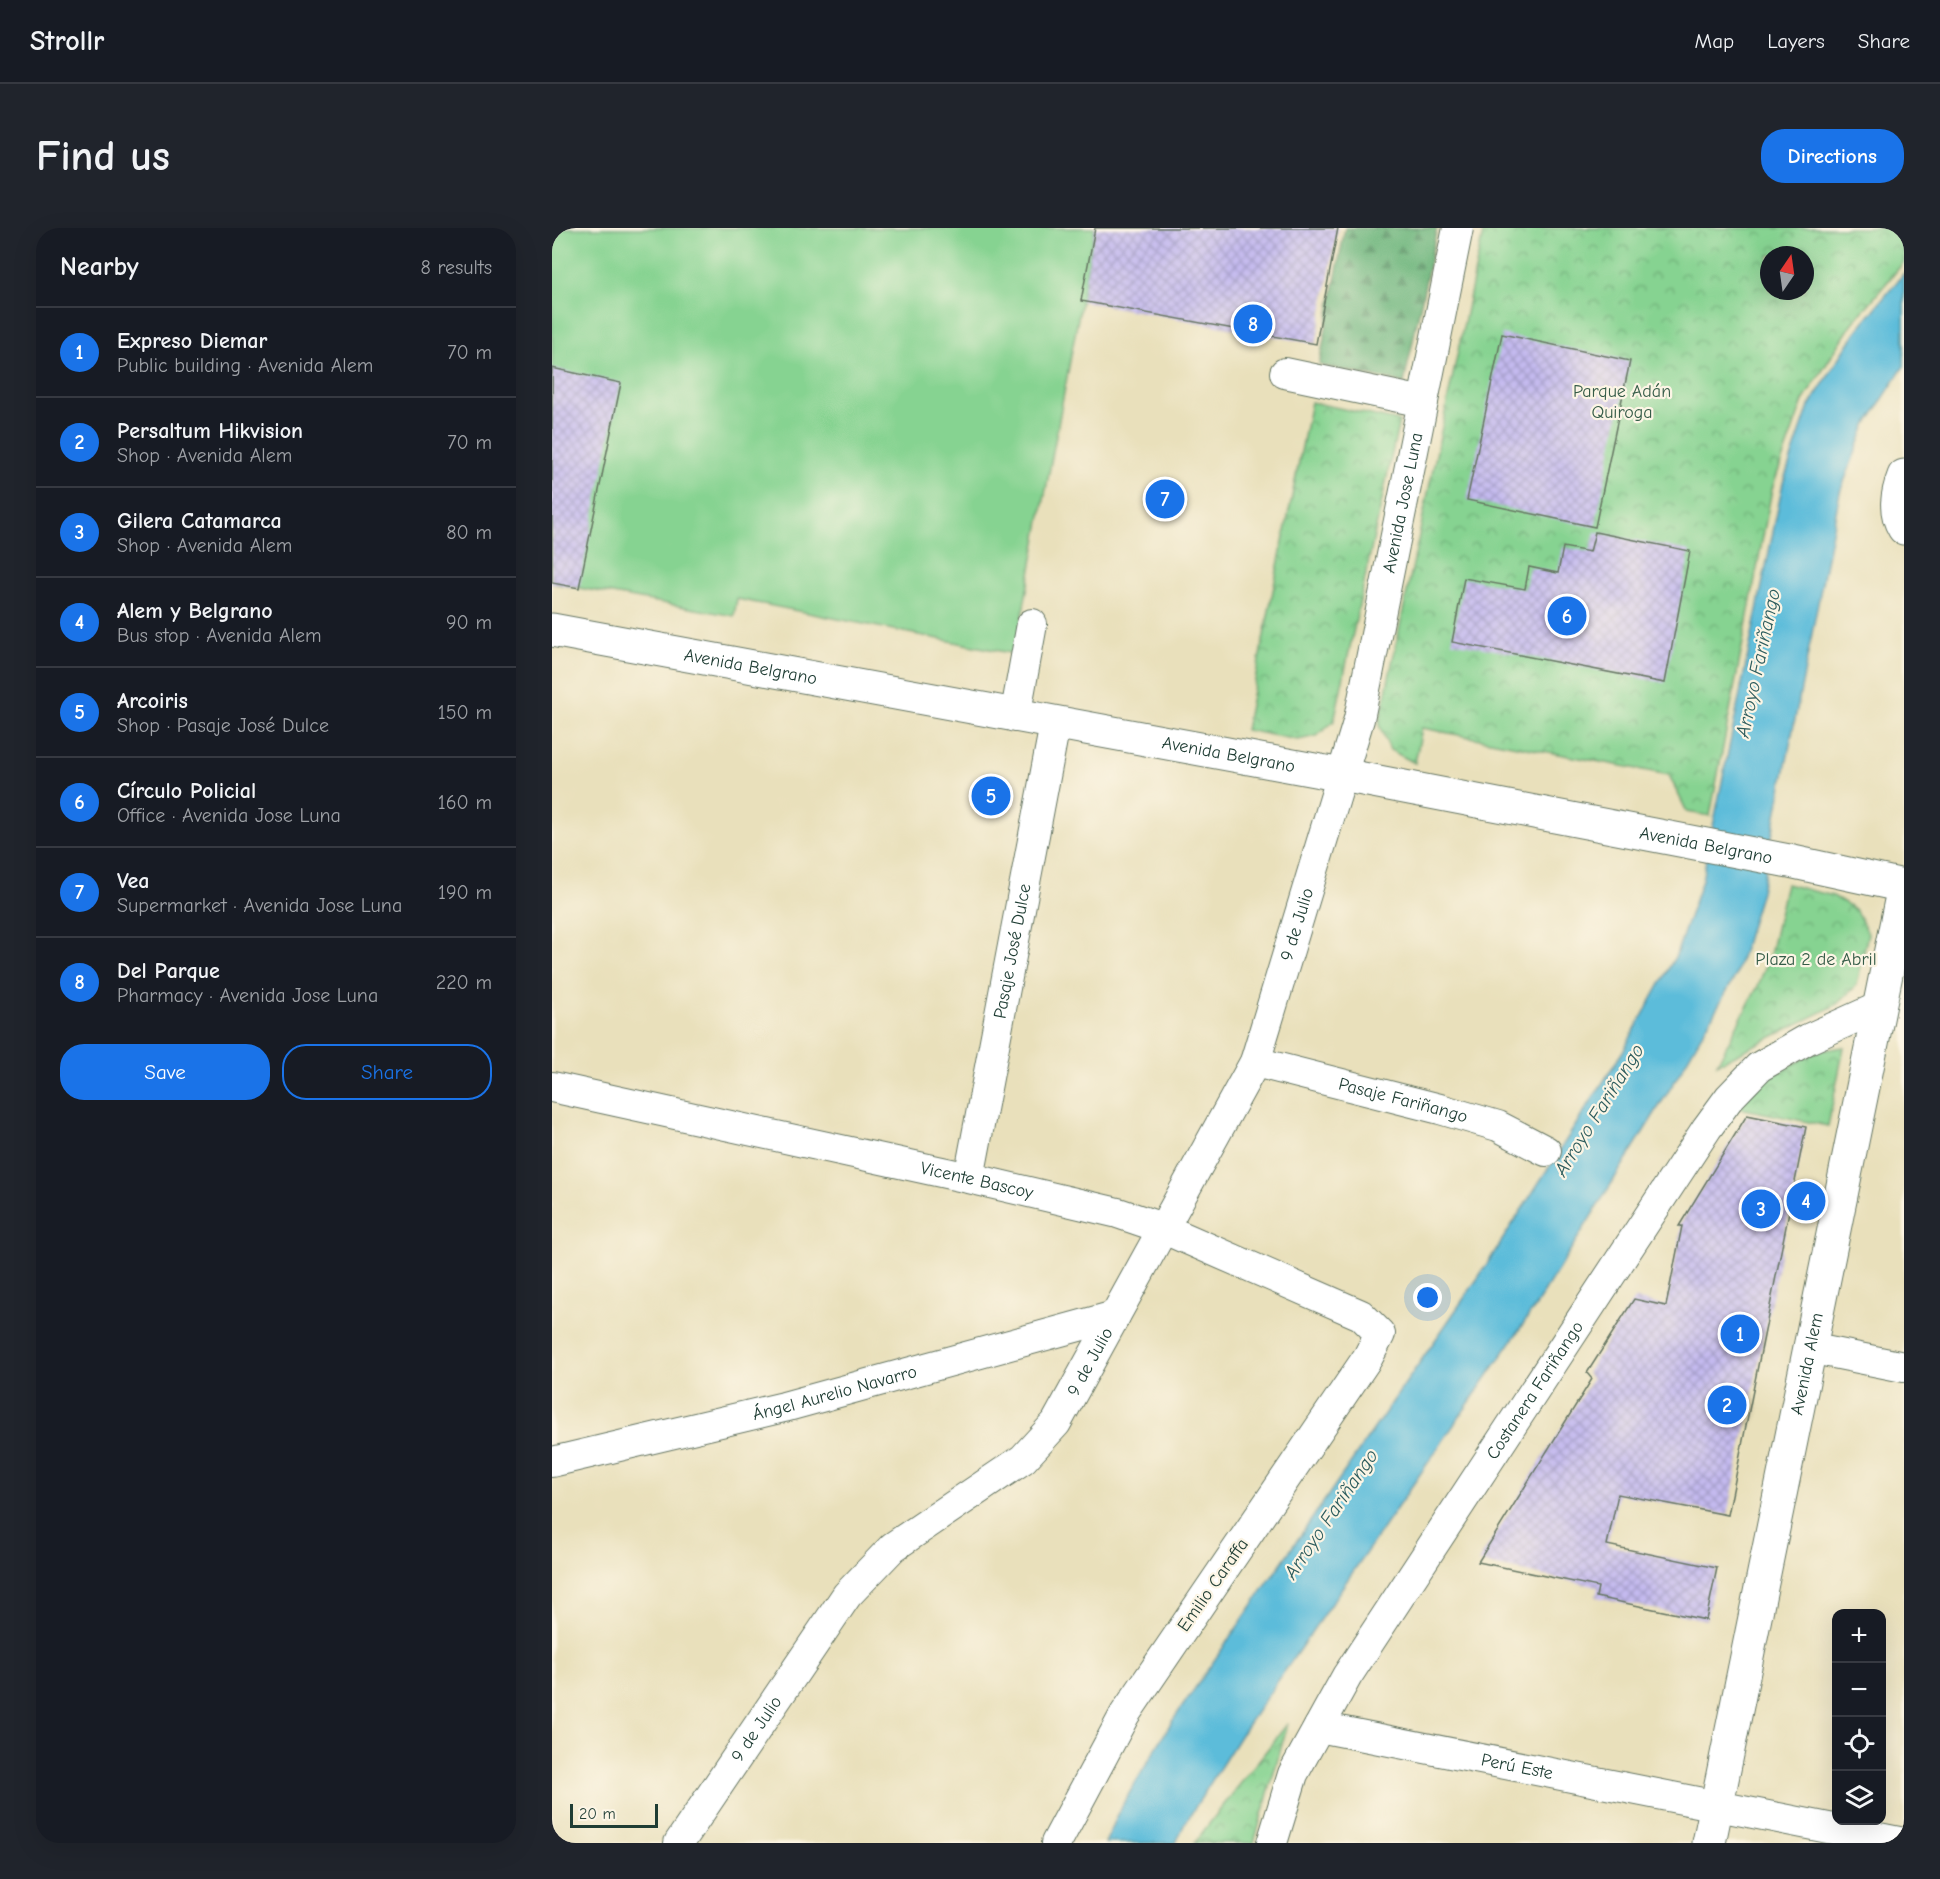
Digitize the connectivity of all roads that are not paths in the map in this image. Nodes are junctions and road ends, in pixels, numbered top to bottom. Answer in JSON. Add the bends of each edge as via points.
{"nodes":[{"id":1,"x":1458,"y":228,"type":"edge"},
{"id":2,"x":1286,"y":373,"type":"dead end"},
{"id":3,"x":1423,"y":402,"type":"junction"},
{"id":4,"x":1904,"y":476,"type":"edge"},
{"id":5,"x":1904,"y":528,"type":"edge"},
{"id":6,"x":1032,"y":624,"type":"dead end"},
{"id":7,"x":552,"y":630,"type":"edge"},
{"id":8,"x":1016,"y":717,"type":"junction"},
{"id":9,"x":1055,"y":724,"type":"junction"},
{"id":10,"x":1342,"y":775,"type":"junction"},
{"id":11,"x":1904,"y":886,"type":"edge"},
{"id":12,"x":1879,"y":1007,"type":"junction"},
{"id":13,"x":1255,"y":1062,"type":"junction"},
{"id":14,"x":552,"y":1087,"type":"edge"},
{"id":15,"x":1546,"y":1151,"type":"dead end"},
{"id":16,"x":969,"y":1178,"type":"junction"},
{"id":17,"x":1162,"y":1228,"type":"junction"},
{"id":18,"x":1115,"y":1316,"type":"junction"},
{"id":19,"x":1380,"y":1334,"type":"joint"},
{"id":20,"x":1809,"y":1348,"type":"junction"},
{"id":21,"x":1904,"y":1367,"type":"edge"},
{"id":22,"x":552,"y":1462,"type":"edge"},
{"id":23,"x":1319,"y":1727,"type":"junction"},
{"id":24,"x":1716,"y":1807,"type":"junction"},
{"id":25,"x":679,"y":1843,"type":"edge"},
{"id":26,"x":1056,"y":1843,"type":"edge"},
{"id":27,"x":1272,"y":1843,"type":"edge"},
{"id":28,"x":1709,"y":1843,"type":"edge"},
{"id":29,"x":1904,"y":1843,"type":"edge"}],
"edges":[{"from":1,"to":3,"type":"street","name":"Avenida Jose Luna"},
{"from":2,"to":3,"type":"street"},
{"from":3,"to":10,"type":"street","name":"Avenida Jose Luna","via":[[1359,719]]},
{"from":4,"to":5,"type":"main road","via":[[1898,492],[1898,517]]},
{"from":6,"to":8,"type":"street"},
{"from":7,"to":8,"type":"main road","name":"Avenida Belgrano"},
{"from":8,"to":9,"type":"main road","name":"Avenida Belgrano"},
{"from":9,"to":10,"type":"main road","name":"Avenida Belgrano"},
{"from":9,"to":16,"type":"street","name":"Pasaje José Dulce"},
{"from":10,"to":11,"type":"main road","name":"Avenida Belgrano"},
{"from":10,"to":13,"type":"street","name":"9 de Julio"},
{"from":11,"to":12,"type":"main road","name":"Avenida Alem"},
{"from":12,"to":20,"type":"main road","name":"Avenida Alem"},
{"from":12,"to":23,"type":"street","name":"Costanera Fariñango","via":[[1758,1067],[1729,1098],[1347,1676]]},
{"from":13,"to":15,"type":"street","name":"Pasaje Fariñango","via":[[1440,1108],[1498,1126]]},
{"from":13,"to":17,"type":"street","name":"9 de Julio"},
{"from":14,"to":16,"type":"street","name":"Vicente Bascoy"},
{"from":16,"to":17,"type":"street","name":"Vicente Bascoy","via":[[1118,1213]]},
{"from":17,"to":18,"type":"street","name":"9 de Julio"},
{"from":17,"to":19,"type":"street","name":"Vicente Bascoy","via":[[1361,1315]]},
{"from":18,"to":22,"type":"street","name":"Ángel Aurelio Navarro","via":[[784,1407]]},
{"from":18,"to":25,"type":"street","name":"9 de Julio","via":[[1056,1423],[1023,1459],[893,1547],[847,1595]]},
{"from":19,"to":26,"type":"street","name":"Emilio Caraffa","via":[[1125,1714]]},
{"from":20,"to":21,"type":"street"},
{"from":20,"to":24,"type":"main road","name":"Avenida Alem"},
{"from":23,"to":24,"type":"street","name":"Perú Este"},
{"from":23,"to":27,"type":"street","name":"Costanera Fariñango","via":[[1293,1774]]},
{"from":24,"to":28,"type":"main road","name":"Avenida Alem"},
{"from":24,"to":29,"type":"street","name":"Perú Este"}]}
